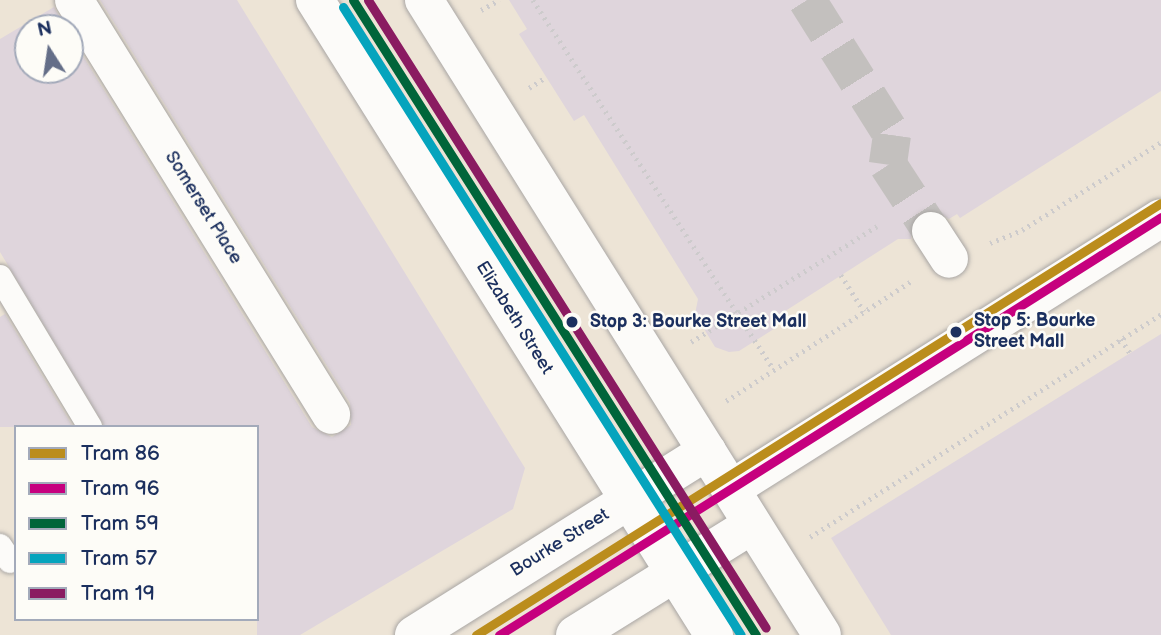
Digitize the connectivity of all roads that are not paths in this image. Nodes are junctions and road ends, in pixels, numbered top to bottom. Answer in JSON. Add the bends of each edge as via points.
{"nodes":[{"id":1,"x":74,"y":0,"type":"edge"},
{"id":2,"x":315,"y":0,"type":"edge"},
{"id":3,"x":424,"y":0,"type":"edge"},
{"id":4,"x":1161,"y":218,"type":"edge"},
{"id":5,"x":0,"y":277,"type":"edge"},
{"id":6,"x":331,"y":415,"type":"dead end"},
{"id":7,"x":89,"y":425,"type":"edge"},
{"id":8,"x":707,"y":451,"type":"junction"},
{"id":9,"x":731,"y":489,"type":"junction"},
{"id":10,"x":628,"y":500,"type":"junction"},
{"id":11,"x":752,"y":525,"type":"junction"},
{"id":12,"x":674,"y":574,"type":"junction"},
{"id":13,"x":414,"y":635,"type":"edge"},
{"id":14,"x":575,"y":635,"type":"edge"},
{"id":15,"x":714,"y":635,"type":"edge"},
{"id":16,"x":822,"y":635,"type":"edge"}],
"edges":[{"from":1,"to":6,"type":"street","name":"Somerset Place"},
{"from":2,"to":10,"type":"street","name":"Elizabeth Street"},
{"from":3,"to":8,"type":"street"},
{"from":4,"to":9,"type":"street"},
{"from":5,"to":7,"type":"lane"},
{"from":8,"to":9,"type":"street"},
{"from":8,"to":10,"type":"street","name":"Bourke Street"},
{"from":9,"to":11,"type":"street"},
{"from":10,"to":12,"type":"street","name":"Elizabeth Street"},
{"from":10,"to":13,"type":"street","name":"Bourke Street"},
{"from":11,"to":12,"type":"street"},
{"from":11,"to":16,"type":"street"},
{"from":12,"to":14,"type":"street"},
{"from":12,"to":15,"type":"street","name":"Elizabeth Street"}]}
